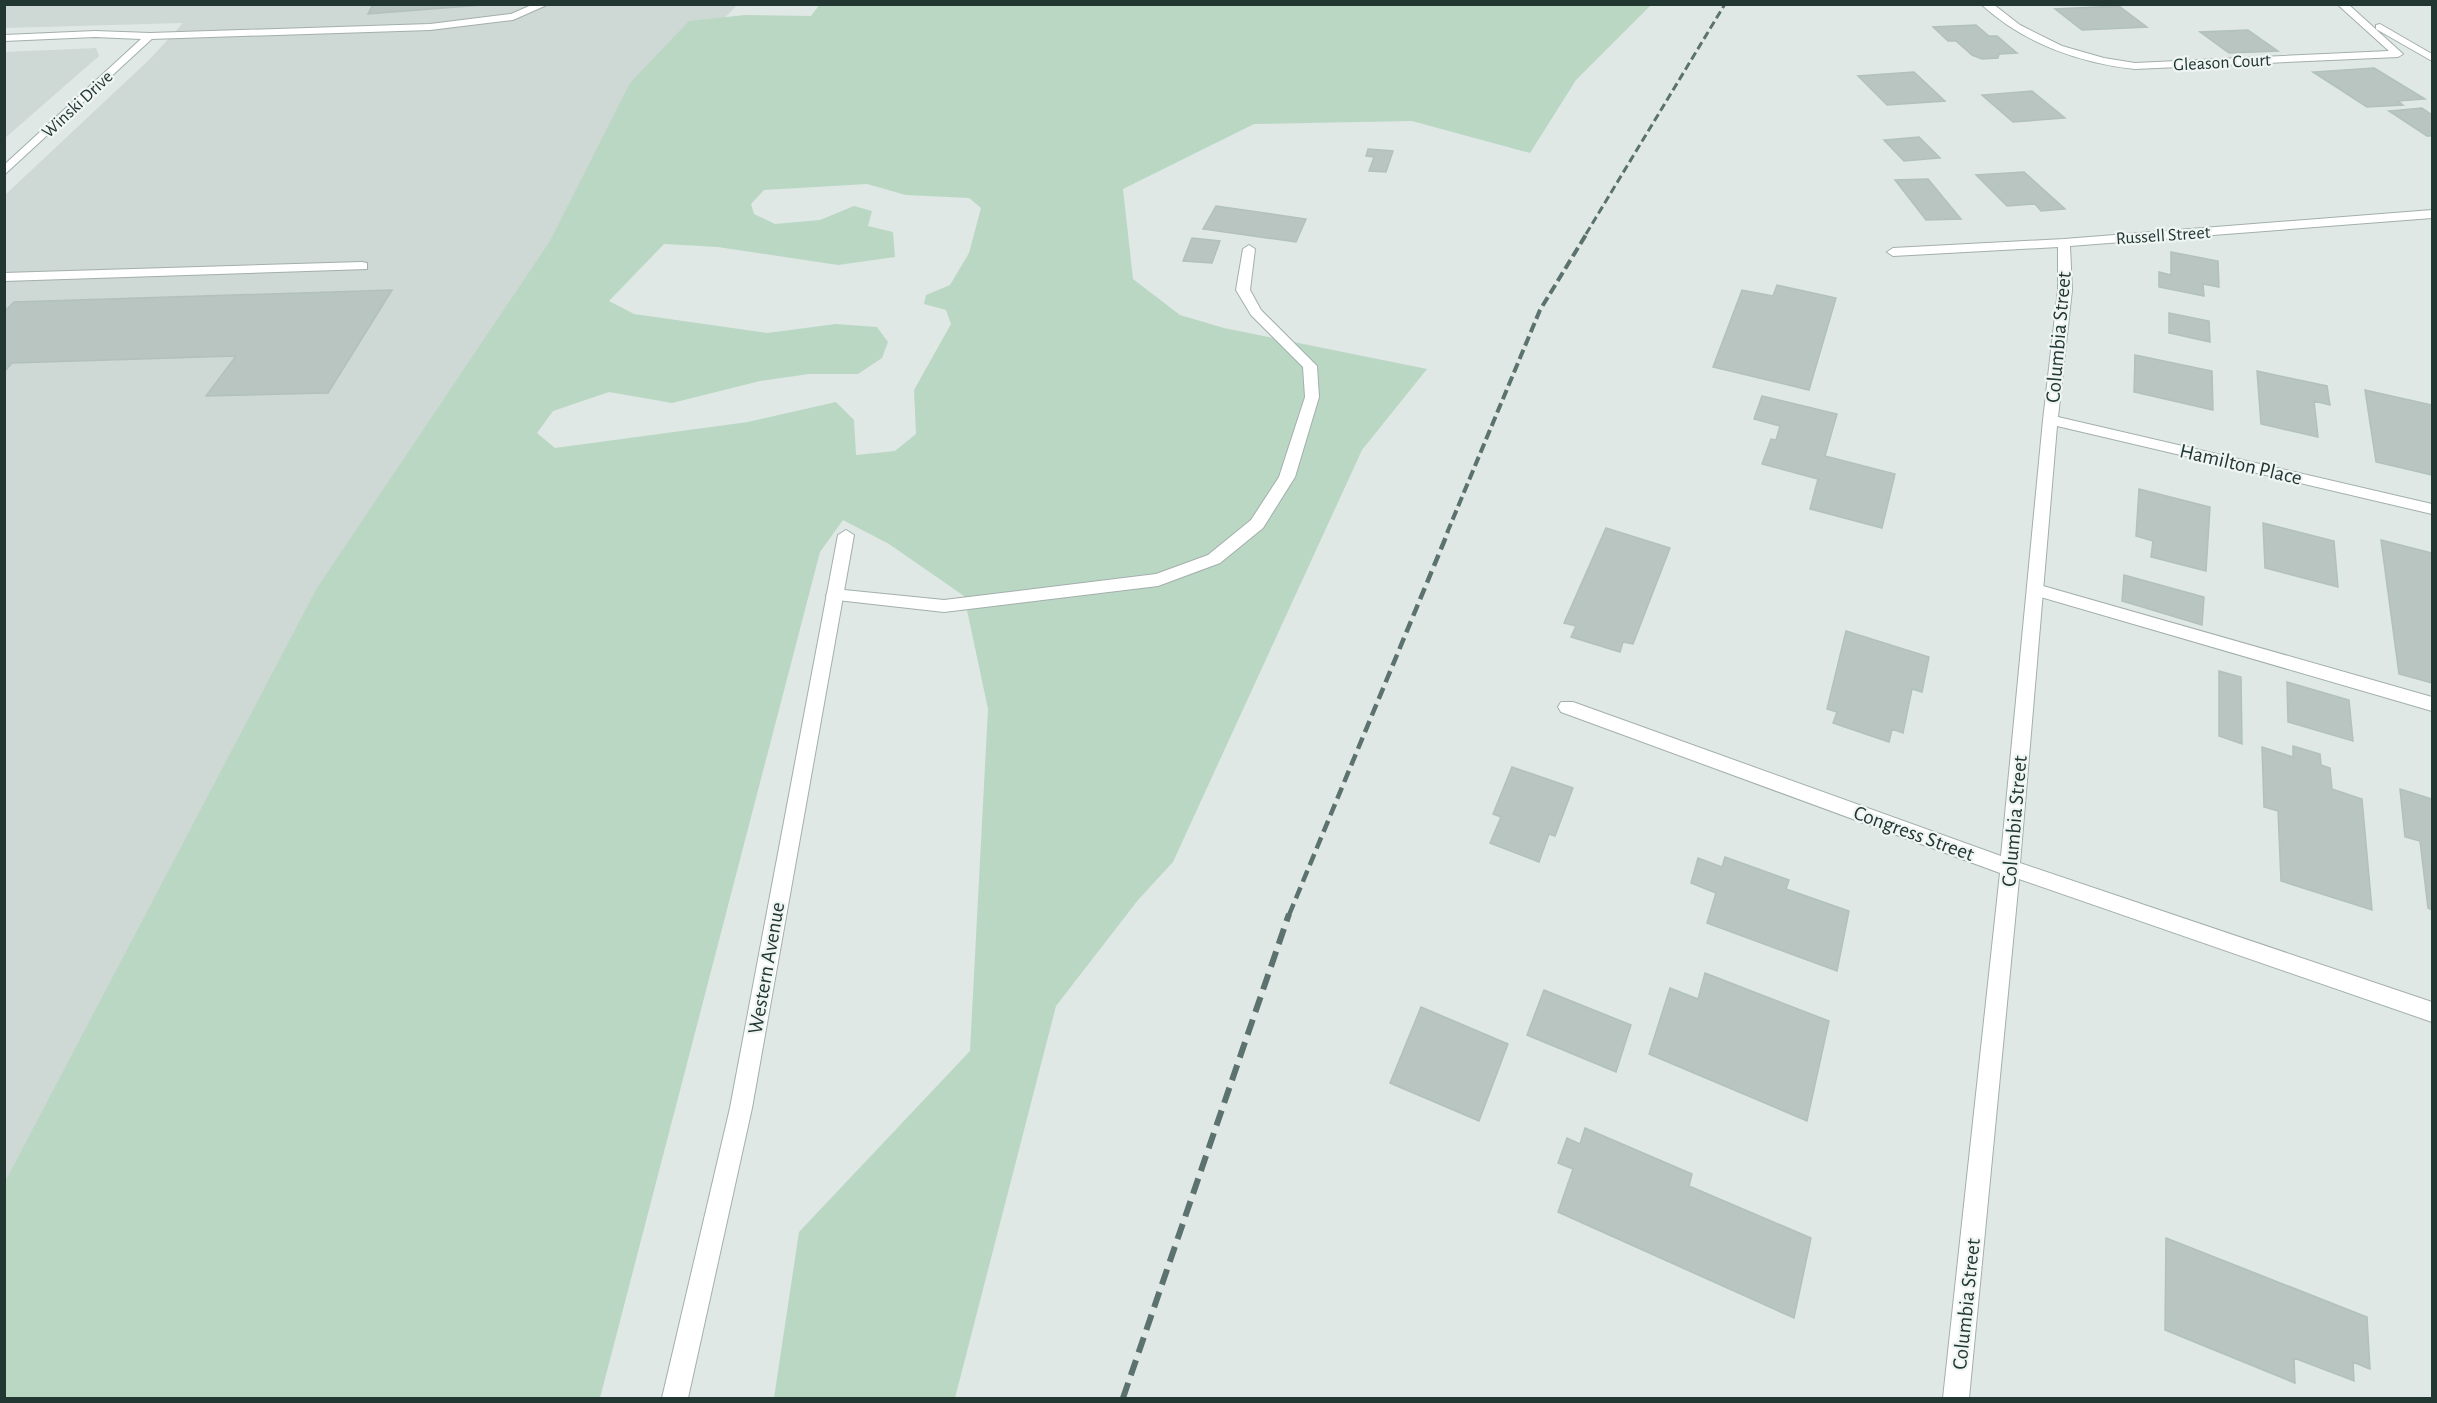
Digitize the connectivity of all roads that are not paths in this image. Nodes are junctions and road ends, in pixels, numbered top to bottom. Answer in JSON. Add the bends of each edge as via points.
{"nodes":[{"id":1,"x":544,"y":4,"type":"edge"},
{"id":2,"x":1986,"y":4,"type":"edge"},
{"id":3,"x":2342,"y":4,"type":"edge"},
{"id":4,"x":150,"y":36,"type":"junction"},
{"id":5,"x":4,"y":38,"type":"edge"},
{"id":6,"x":2433,"y":58,"type":"edge"},
{"id":7,"x":4,"y":171,"type":"edge"},
{"id":8,"x":2433,"y":214,"type":"edge"},
{"id":9,"x":2064,"y":243,"type":"junction"},
{"id":10,"x":1249,"y":249,"type":"dead end"},
{"id":11,"x":1893,"y":252,"type":"dead end"},
{"id":12,"x":362,"y":266,"type":"dead end"},
{"id":13,"x":4,"y":277,"type":"edge"},
{"id":14,"x":2050,"y":420,"type":"junction"},
{"id":15,"x":2433,"y":509,"type":"edge"},
{"id":16,"x":846,"y":535,"type":"dead end"},
{"id":17,"x":2036,"y":590,"type":"junction"},
{"id":18,"x":834,"y":595,"type":"junction"},
{"id":19,"x":2433,"y":704,"type":"edge"},
{"id":20,"x":1567,"y":707,"type":"dead end"},
{"id":21,"x":2010,"y":868,"type":"junction"},
{"id":22,"x":2433,"y":1012,"type":"edge"},
{"id":23,"x":675,"y":1398,"type":"edge"},
{"id":24,"x":1956,"y":1398,"type":"edge"}],
"edges":[{"from":1,"to":4,"type":"street","via":[[513,17],[430,27]]},
{"from":2,"to":3,"type":"street","name":"Gleason Court","via":[[2048,43],[2106,64],[2398,54]]},
{"from":3,"to":6,"type":"street"},
{"from":4,"to":5,"type":"street"},
{"from":4,"to":7,"type":"street","name":"Winski Drive"},
{"from":8,"to":9,"type":"street","name":"Russell Street"},
{"from":9,"to":11,"type":"street","name":"Russell Street"},
{"from":9,"to":14,"type":"street","name":"Columbia Street","via":[[2065,290]]},
{"from":10,"to":18,"type":"street","via":[[1243,290],[1256,312],[1310,366],[1312,397],[1287,477],[1257,524],[1214,559],[1158,580],[944,606]]},
{"from":12,"to":13,"type":"street"},
{"from":14,"to":15,"type":"street","name":"Hamilton Place"},
{"from":14,"to":17,"type":"street","name":"Columbia Street"},
{"from":16,"to":18,"type":"street","name":"Western Avenue"},
{"from":17,"to":19,"type":"street"},
{"from":17,"to":21,"type":"street","name":"Columbia Street"},
{"from":18,"to":23,"type":"street","name":"Western Avenue","via":[[741,1108]]},
{"from":20,"to":21,"type":"street","name":"Congress Street"},
{"from":21,"to":22,"type":"street","name":"Congress Street"},
{"from":21,"to":24,"type":"street","name":"Columbia Street"}]}
